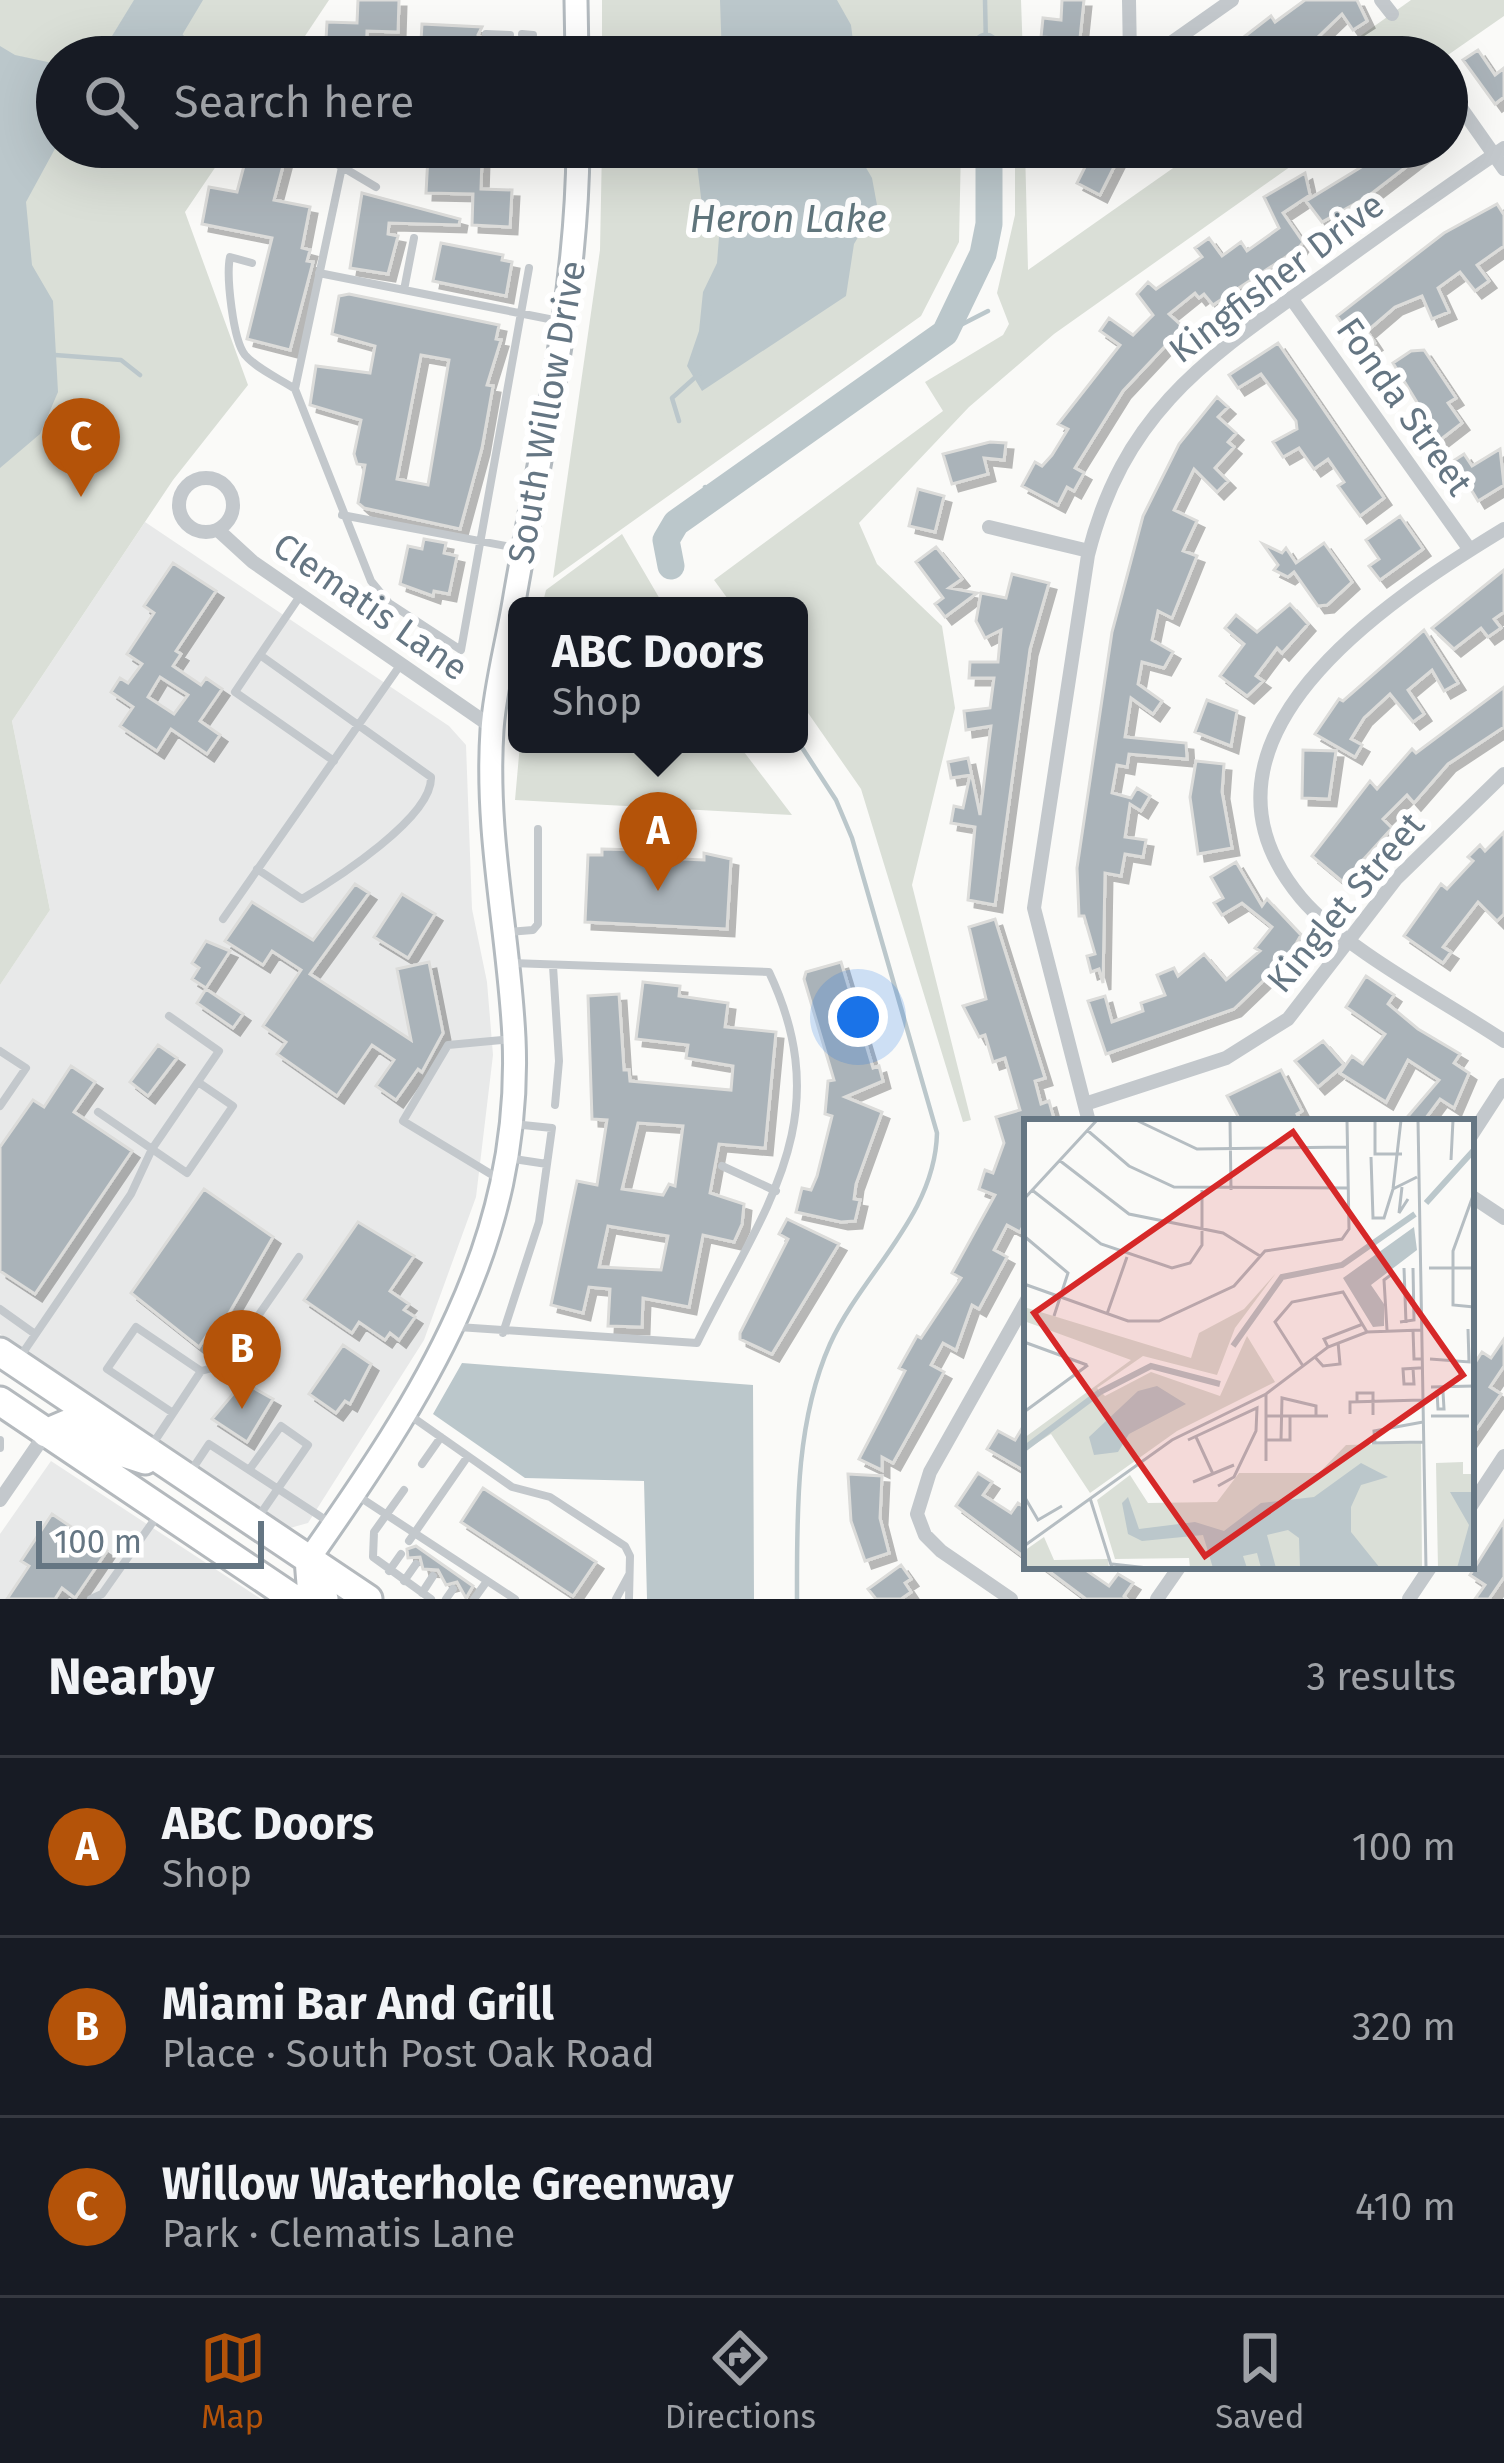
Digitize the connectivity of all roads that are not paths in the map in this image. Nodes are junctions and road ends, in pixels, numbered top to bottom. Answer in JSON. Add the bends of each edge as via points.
{"nodes":[{"id":1,"x":576,"y":0,"type":"edge"},
{"id":2,"x":1129,"y":0,"type":"edge"},
{"id":3,"x":1232,"y":0,"type":"edge"},
{"id":4,"x":1382,"y":0,"type":"edge"},
{"id":5,"x":1392,"y":14,"type":"dead end"},
{"id":6,"x":486,"y":34,"type":"dead end"},
{"id":7,"x":510,"y":34,"type":"dead end"},
{"id":8,"x":577,"y":36,"type":"edge"},
{"id":9,"x":1130,"y":36,"type":"edge"},
{"id":10,"x":1181,"y":36,"type":"edge"},
{"id":11,"x":1468,"y":113,"type":"edge"},
{"id":12,"x":1499,"y":151,"type":"edge"},
{"id":13,"x":342,"y":168,"type":"edge"},
{"id":14,"x":344,"y":168,"type":"edge"},
{"id":15,"x":577,"y":168,"type":"edge"},
{"id":16,"x":1504,"y":169,"type":"edge"},
{"id":17,"x":376,"y":188,"type":"dead end"},
{"id":18,"x":414,"y":238,"type":"dead end"},
{"id":19,"x":252,"y":262,"type":"dead end"},
{"id":20,"x":529,"y":268,"type":"dead end"},
{"id":21,"x":319,"y":273,"type":"junction"},
{"id":22,"x":404,"y":290,"type":"junction"},
{"id":23,"x":1291,"y":298,"type":"junction"},
{"id":24,"x":522,"y":314,"type":"junction"},
{"id":25,"x":566,"y":322,"type":"junction"},
{"id":26,"x":295,"y":389,"type":"junction"},
{"id":27,"x":342,"y":515,"type":"junction"},
{"id":28,"x":989,"y":526,"type":"dead end"},
{"id":29,"x":1504,"y":529,"type":"edge"},
{"id":30,"x":218,"y":530,"type":"junction"},
{"id":31,"x":482,"y":542,"type":"junction"},
{"id":32,"x":523,"y":550,"type":"junction"},
{"id":33,"x":1470,"y":550,"type":"junction"},
{"id":34,"x":1089,"y":551,"type":"junction"},
{"id":35,"x":301,"y":595,"type":"junction"},
{"id":36,"x":515,"y":597,"type":"edge"},
{"id":37,"x":508,"y":638,"type":"edge"},
{"id":38,"x":260,"y":656,"type":"junction"},
{"id":39,"x":401,"y":664,"type":"junction"},
{"id":40,"x":358,"y":727,"type":"junction"},
{"id":41,"x":493,"y":727,"type":"junction"},
{"id":42,"x":335,"y":761,"type":"junction"},
{"id":43,"x":1504,"y":774,"type":"edge"},
{"id":44,"x":538,"y":830,"type":"dead end"},
{"id":45,"x":257,"y":869,"type":"junction"},
{"id":46,"x":223,"y":919,"type":"dead end"},
{"id":47,"x":501,"y":933,"type":"junction"},
{"id":48,"x":1352,"y":939,"type":"junction"},
{"id":49,"x":505,"y":963,"type":"junction"},
{"id":50,"x":553,"y":966,"type":"junction"},
{"id":51,"x":170,"y":1016,"type":"dead end"},
{"id":52,"x":514,"y":1039,"type":"junction"},
{"id":53,"x":1504,"y":1041,"type":"edge"},
{"id":54,"x":0,"y":1051,"type":"edge"},
{"id":55,"x":198,"y":1082,"type":"junction"},
{"id":56,"x":1504,"y":1085,"type":"edge"},
{"id":57,"x":1088,"y":1103,"type":"junction"},
{"id":58,"x":554,"y":1105,"type":"dead end"},
{"id":59,"x":0,"y":1106,"type":"edge"},
{"id":60,"x":98,"y":1112,"type":"dead end"},
{"id":61,"x":1089,"y":1119,"type":"edge"},
{"id":62,"x":510,"y":1124,"type":"junction"},
{"id":63,"x":1474,"y":1131,"type":"edge"},
{"id":64,"x":152,"y":1149,"type":"junction"},
{"id":65,"x":547,"y":1164,"type":"junction"},
{"id":66,"x":722,"y":1166,"type":"dead end"},
{"id":67,"x":504,"y":1169,"type":"junction"},
{"id":68,"x":776,"y":1191,"type":"junction"},
{"id":69,"x":1474,"y":1198,"type":"edge"},
{"id":70,"x":1504,"y":1218,"type":"edge"},
{"id":71,"x":299,"y":1257,"type":"dead end"},
{"id":72,"x":1024,"y":1305,"type":"edge"},
{"id":73,"x":0,"y":1309,"type":"edge"},
{"id":74,"x":456,"y":1327,"type":"junction"},
{"id":75,"x":503,"y":1333,"type":"junction"},
{"id":76,"x":35,"y":1334,"type":"junction"},
{"id":77,"x":5,"y":1362,"type":"edge"},
{"id":78,"x":202,"y":1371,"type":"junction"},
{"id":79,"x":0,"y":1401,"type":"edge"},
{"id":80,"x":173,"y":1413,"type":"junction"},
{"id":81,"x":408,"y":1414,"type":"junction"},
{"id":82,"x":46,"y":1432,"type":"junction"},
{"id":83,"x":441,"y":1437,"type":"junction"},
{"id":84,"x":147,"y":1451,"type":"junction"},
{"id":85,"x":468,"y":1456,"type":"junction"},
{"id":86,"x":1504,"y":1456,"type":"edge"},
{"id":87,"x":422,"y":1464,"type":"dead end"},
{"id":88,"x":249,"y":1470,"type":"junction"},
{"id":89,"x":179,"y":1473,"type":"junction"},
{"id":90,"x":277,"y":1488,"type":"junction"},
{"id":91,"x":404,"y":1490,"type":"dead end"},
{"id":92,"x":354,"y":1493,"type":"junction"},
{"id":93,"x":0,"y":1500,"type":"edge"},
{"id":94,"x":1474,"y":1501,"type":"edge"},
{"id":95,"x":161,"y":1510,"type":"junction"},
{"id":96,"x":386,"y":1515,"type":"junction"},
{"id":97,"x":255,"y":1523,"type":"junction"},
{"id":98,"x":333,"y":1525,"type":"junction"},
{"id":99,"x":192,"y":1531,"type":"junction"},
{"id":100,"x":412,"y":1537,"type":"junction"},
{"id":101,"x":400,"y":1553,"type":"dead end"},
{"id":102,"x":310,"y":1559,"type":"junction"},
{"id":103,"x":416,"y":1564,"type":"dead end"},
{"id":104,"x":468,"y":1568,"type":"junction"},
{"id":105,"x":1178,"y":1569,"type":"edge"},
{"id":106,"x":1429,"y":1569,"type":"edge"},
{"id":107,"x":389,"y":1570,"type":"junction"},
{"id":108,"x":630,"y":1574,"type":"junction"},
{"id":109,"x":433,"y":1576,"type":"dead end"},
{"id":110,"x":461,"y":1577,"type":"dead end"},
{"id":111,"x":404,"y":1581,"type":"junction"},
{"id":112,"x":487,"y":1581,"type":"junction"},
{"id":113,"x":453,"y":1589,"type":"dead end"},
{"id":114,"x":426,"y":1596,"type":"edge"},
{"id":115,"x":509,"y":1598,"type":"edge"},
{"id":116,"x":91,"y":1599,"type":"edge"},
{"id":117,"x":294,"y":1599,"type":"edge"},
{"id":118,"x":324,"y":1599,"type":"edge"},
{"id":119,"x":368,"y":1599,"type":"edge"},
{"id":120,"x":446,"y":1599,"type":"edge"},
{"id":121,"x":474,"y":1599,"type":"edge"},
{"id":122,"x":616,"y":1599,"type":"edge"},
{"id":123,"x":629,"y":1599,"type":"edge"},
{"id":124,"x":1011,"y":1599,"type":"edge"},
{"id":125,"x":1157,"y":1599,"type":"edge"},
{"id":126,"x":1408,"y":1599,"type":"edge"}],
"edges":[{"from":1,"to":8,"type":"street"},
{"from":2,"to":9,"type":"street"},
{"from":3,"to":10,"type":"street"},
{"from":4,"to":5,"type":"street"},
{"from":6,"to":7,"type":"lane"},
{"from":11,"to":12,"type":"street"},
{"from":12,"to":16,"type":"street"},
{"from":12,"to":23,"type":"street","name":"Kingfisher Drive"},
{"from":13,"to":21,"type":"lane"},
{"from":14,"to":17,"type":"lane"},
{"from":15,"to":25,"type":"street","name":"South Willow Drive"},
{"from":18,"to":22,"type":"lane"},
{"from":19,"to":26,"type":"lane","via":[[230,257],[227,274],[241,346]]},
{"from":20,"to":24,"type":"lane"},
{"from":21,"to":22,"type":"lane"},
{"from":21,"to":26,"type":"lane"},
{"from":22,"to":24,"type":"lane"},
{"from":23,"to":33,"type":"street","name":"Fonda Street"},
{"from":23,"to":34,"type":"street","name":"Kingfisher Drive","via":[[1198,365],[1166,400],[1108,493]]},
{"from":24,"to":25,"type":"lane"},
{"from":24,"to":31,"type":"lane"},
{"from":25,"to":32,"type":"street","name":"South Willow Drive"},
{"from":26,"to":27,"type":"lane"},
{"from":27,"to":31,"type":"lane"},
{"from":27,"to":31,"type":"lane","via":[[388,602],[461,650]]},
{"from":28,"to":34,"type":"street"},
{"from":29,"to":33,"type":"street"},
{"from":30,"to":30,"type":"street","name":"Clematis Lane","via":[[232,515],[232,496],[221,481],[194,480],[179,512],[194,530]]},
{"from":30,"to":35,"type":"street","name":"Clematis Lane"},
{"from":31,"to":32,"type":"lane"},
{"from":32,"to":36,"type":"street","name":"South Willow Drive"},
{"from":33,"to":48,"type":"street","via":[[1316,670],[1290,704],[1263,774],[1259,794],[1276,859],[1300,896]]},
{"from":34,"to":57,"type":"street","name":"Kingfisher Drive","via":[[1034,908]]},
{"from":35,"to":38,"type":"lane"},
{"from":35,"to":39,"type":"street","name":"Clematis Lane"},
{"from":37,"to":41,"type":"street","name":"South Willow Drive"},
{"from":38,"to":40,"type":"lane"},
{"from":38,"to":42,"type":"lane","via":[[235,692]]},
{"from":39,"to":40,"type":"lane"},
{"from":39,"to":41,"type":"street","name":"Clematis Lane"},
{"from":40,"to":42,"type":"lane"},
{"from":40,"to":45,"type":"lane","via":[[431,777],[426,802],[302,899]]},
{"from":41,"to":47,"type":"street","name":"South Willow Drive"},
{"from":42,"to":45,"type":"lane"},
{"from":43,"to":48,"type":"street","name":"Kinglet Street","via":[[1396,879]]},
{"from":44,"to":47,"type":"lane","via":[[538,924]]},
{"from":45,"to":46,"type":"lane"},
{"from":47,"to":49,"type":"street","name":"South Willow Drive"},
{"from":48,"to":53,"type":"street"},
{"from":48,"to":57,"type":"street","name":"Kinglet Street","via":[[1264,1037],[1226,1058]]},
{"from":49,"to":50,"type":"lane"},
{"from":49,"to":52,"type":"street","name":"South Willow Drive"},
{"from":50,"to":58,"type":"lane","via":[[560,1061]]},
{"from":50,"to":68,"type":"lane","via":[[769,972],[801,1088]]},
{"from":51,"to":55,"type":"lane","via":[[219,1052]]},
{"from":52,"to":62,"type":"street","name":"South Willow Drive"},
{"from":52,"to":67,"type":"lane","via":[[448,1045],[403,1121],[484,1175]]},
{"from":54,"to":59,"type":"lane","via":[[26,1068]]},
{"from":55,"to":64,"type":"lane"},
{"from":55,"to":64,"type":"lane","via":[[233,1106],[187,1173]]},
{"from":56,"to":63,"type":"street"},
{"from":57,"to":61,"type":"street","name":"Kingfisher Drive"},
{"from":60,"to":64,"type":"lane"},
{"from":62,"to":65,"type":"lane","via":[[552,1128]]},
{"from":62,"to":67,"type":"street","name":"South Willow Drive"},
{"from":64,"to":76,"type":"lane","via":[[131,1194]]},
{"from":65,"to":67,"type":"lane"},
{"from":65,"to":75,"type":"lane","via":[[539,1222]]},
{"from":66,"to":68,"type":"lane"},
{"from":67,"to":74,"type":"street","name":"South Willow Drive"},
{"from":68,"to":75,"type":"lane","via":[[697,1343]]},
{"from":69,"to":70,"type":"street"},
{"from":71,"to":78,"type":"lane","via":[[224,1365]]},
{"from":72,"to":124,"type":"street","via":[[930,1472],[917,1514],[941,1551]]},
{"from":73,"to":76,"type":"lane"},
{"from":74,"to":75,"type":"lane"},
{"from":74,"to":81,"type":"street","name":"South Willow Drive"},
{"from":76,"to":77,"type":"lane"},
{"from":77,"to":84,"type":"highway"},
{"from":78,"to":80,"type":"lane"},
{"from":78,"to":80,"type":"lane","via":[[136,1327],[107,1369]]},
{"from":79,"to":82,"type":"highway"},
{"from":80,"to":84,"type":"lane"},
{"from":81,"to":83,"type":"lane"},
{"from":81,"to":92,"type":"street","name":"South Willow Drive"},
{"from":82,"to":89,"type":"highway","via":[[67,1424],[105,1448]]},
{"from":82,"to":93,"type":"street"},
{"from":82,"to":95,"type":"highway"},
{"from":83,"to":85,"type":"lane"},
{"from":83,"to":87,"type":"lane"},
{"from":84,"to":89,"type":"highway"},
{"from":85,"to":100,"type":"lane"},
{"from":85,"to":108,"type":"lane","via":[[625,1546]]},
{"from":86,"to":94,"type":"street"},
{"from":88,"to":89,"type":"lane","via":[[209,1444]]},
{"from":88,"to":90,"type":"lane"},
{"from":88,"to":90,"type":"lane","via":[[281,1426],[308,1445]]},
{"from":89,"to":97,"type":"highway"},
{"from":90,"to":97,"type":"lane"},
{"from":90,"to":98,"type":"lane"},
{"from":91,"to":96,"type":"lane"},
{"from":92,"to":96,"type":"lane"},
{"from":92,"to":98,"type":"street","name":"South Willow Drive"},
{"from":95,"to":99,"type":"highway"},
{"from":95,"to":116,"type":"lane"},
{"from":96,"to":100,"type":"lane"},
{"from":96,"to":107,"type":"lane","via":[[370,1544]]},
{"from":97,"to":102,"type":"highway"},
{"from":98,"to":102,"type":"street","name":"South Willow Drive"},
{"from":99,"to":102,"type":"highway","via":[[230,1534],[278,1562]]},
{"from":99,"to":117,"type":"highway"},
{"from":100,"to":104,"type":"lane"},
{"from":101,"to":107,"type":"lane"},
{"from":102,"to":118,"type":"highway","via":[[311,1584]]},
{"from":102,"to":119,"type":"highway"},
{"from":103,"to":111,"type":"lane"},
{"from":104,"to":110,"type":"lane"},
{"from":104,"to":112,"type":"lane"},
{"from":105,"to":125,"type":"street"},
{"from":106,"to":126,"type":"street"},
{"from":107,"to":111,"type":"lane"},
{"from":108,"to":122,"type":"lane"},
{"from":108,"to":123,"type":"lane"},
{"from":109,"to":114,"type":"lane"},
{"from":111,"to":114,"type":"lane"},
{"from":112,"to":115,"type":"lane"},
{"from":112,"to":121,"type":"lane"},
{"from":113,"to":120,"type":"lane"}]}
